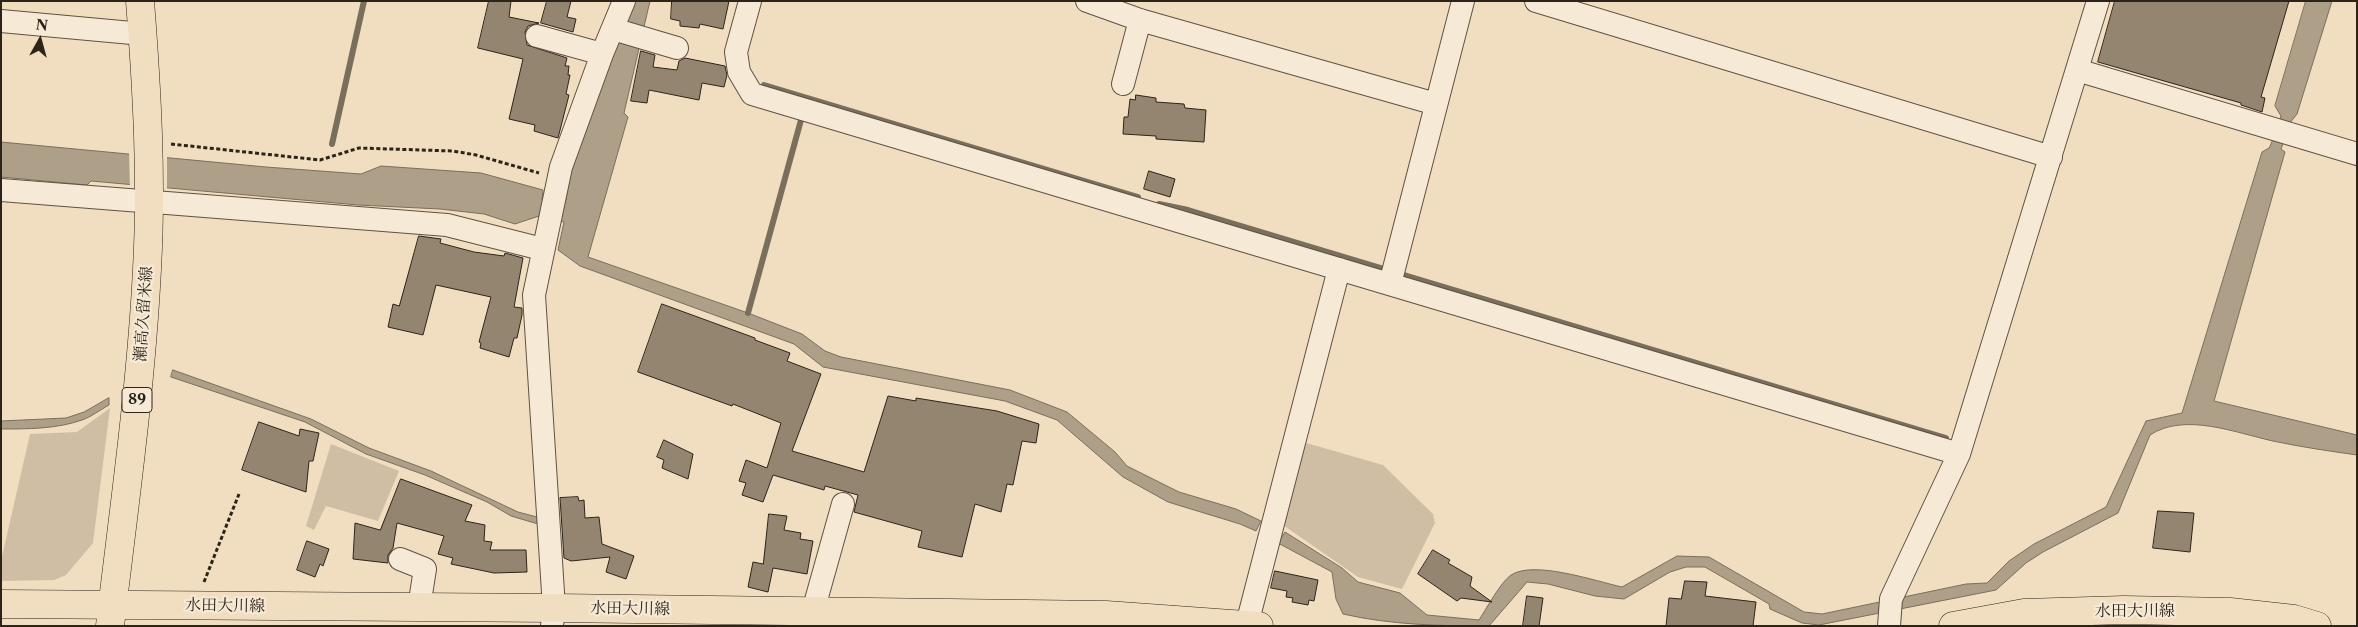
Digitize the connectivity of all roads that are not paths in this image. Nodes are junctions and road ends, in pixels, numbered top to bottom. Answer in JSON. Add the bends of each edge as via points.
{"nodes":[{"id":1,"x":140,"y":1,"type":"edge"},
{"id":2,"x":624,"y":1,"type":"edge"},
{"id":3,"x":750,"y":1,"type":"edge"},
{"id":4,"x":1087,"y":1,"type":"edge"},
{"id":5,"x":1463,"y":1,"type":"edge"},
{"id":6,"x":1536,"y":1,"type":"edge"},
{"id":7,"x":2098,"y":1,"type":"edge"},
{"id":8,"x":1140,"y":20,"type":"junction"},
{"id":9,"x":1,"y":21,"type":"edge"},
{"id":10,"x":617,"y":30,"type":"junction"},
{"id":11,"x":143,"y":34,"type":"junction"},
{"id":12,"x":537,"y":36,"type":"dead end"},
{"id":13,"x":677,"y":48,"type":"dead end"},
{"id":14,"x":602,"y":54,"type":"junction"},
{"id":15,"x":2077,"y":70,"type":"junction"},
{"id":16,"x":1123,"y":84,"type":"dead end"},
{"id":17,"x":1436,"y":104,"type":"junction"},
{"id":18,"x":2357,"y":154,"type":"edge"},
{"id":19,"x":2051,"y":156,"type":"junction"},
{"id":20,"x":1,"y":190,"type":"edge"},
{"id":21,"x":148,"y":198,"type":"junction"},
{"id":22,"x":542,"y":249,"type":"junction"},
{"id":23,"x":1339,"y":269,"type":"junction"},
{"id":24,"x":1390,"y":284,"type":"junction"},
{"id":25,"x":1959,"y":454,"type":"junction"},
{"id":26,"x":843,"y":504,"type":"dead end"},
{"id":27,"x":400,"y":559,"type":"dead end"},
{"id":28,"x":1,"y":604,"type":"edge"},
{"id":29,"x":419,"y":607,"type":"junction"},
{"id":30,"x":814,"y":611,"type":"junction"},
{"id":31,"x":1890,"y":612,"type":"edge"},
{"id":32,"x":112,"y":615,"type":"edge"},
{"id":33,"x":553,"y":617,"type":"edge"},
{"id":34,"x":1253,"y":625,"type":"edge"},
{"id":35,"x":1953,"y":626,"type":"edge"},
{"id":36,"x":2317,"y":626,"type":"edge"}],
"edges":[{"from":1,"to":11,"type":"main road","name":"瀬高久留米線","number":"89"},
{"from":2,"to":10,"type":"street"},
{"from":3,"to":23,"type":"street","via":[[736,52],[739,72],[752,94]]},
{"from":4,"to":8,"type":"street"},
{"from":5,"to":17,"type":"street"},
{"from":6,"to":19,"type":"street"},
{"from":7,"to":15,"type":"street"},
{"from":8,"to":16,"type":"street"},
{"from":8,"to":17,"type":"street"},
{"from":9,"to":11,"type":"street"},
{"from":10,"to":13,"type":"street"},
{"from":10,"to":14,"type":"street"},
{"from":11,"to":21,"type":"main road","name":"瀬高久留米線","number":"89"},
{"from":12,"to":14,"type":"street"},
{"from":14,"to":22,"type":"street","via":[[559,177]]},
{"from":15,"to":18,"type":"street"},
{"from":15,"to":19,"type":"street"},
{"from":17,"to":24,"type":"street"},
{"from":19,"to":25,"type":"street"},
{"from":20,"to":21,"type":"street"},
{"from":21,"to":22,"type":"street","via":[[447,225]]},
{"from":21,"to":32,"type":"main road","name":"瀬高久留米線","number":"89","via":[[140,371]]},
{"from":22,"to":33,"type":"street","via":[[534,295]]},
{"from":23,"to":24,"type":"street"},
{"from":23,"to":34,"type":"street"},
{"from":24,"to":25,"type":"street"},
{"from":25,"to":31,"type":"street"},
{"from":26,"to":30,"type":"street"},
{"from":27,"to":29,"type":"street","via":[[425,568]]},
{"from":28,"to":32,"type":"main road","name":"水田大川線"},
{"from":29,"to":32,"type":"main road","name":"水田大川線"},
{"from":29,"to":33,"type":"main road","name":"水田大川線"},
{"from":30,"to":33,"type":"main road","name":"水田大川線"},
{"from":30,"to":34,"type":"main road","name":"水田大川線","via":[[1106,615]]},
{"from":35,"to":36,"type":"main road","name":"水田大川線","via":[[2024,613],[2124,610],[2230,612]]}]}
